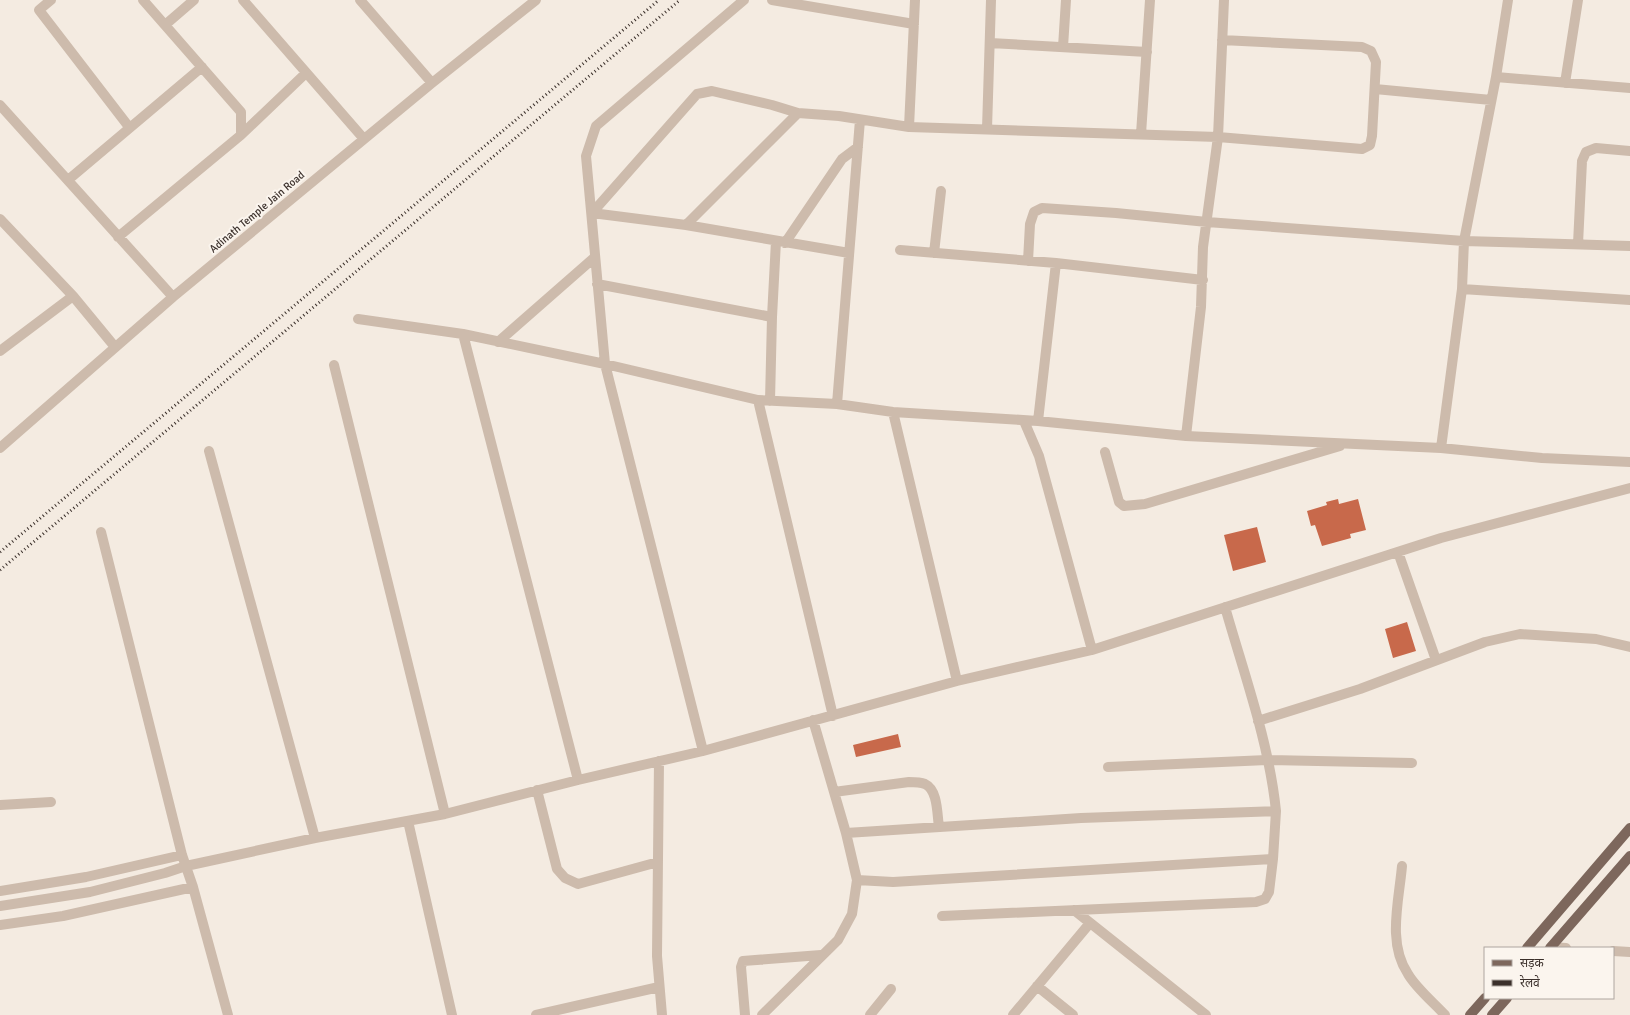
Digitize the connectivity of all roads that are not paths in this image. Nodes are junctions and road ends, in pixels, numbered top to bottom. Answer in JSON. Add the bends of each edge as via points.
{"nodes":[{"id":1,"x":51,"y":0,"type":"edge"},
{"id":2,"x":143,"y":0,"type":"edge"},
{"id":3,"x":194,"y":0,"type":"edge"},
{"id":4,"x":243,"y":0,"type":"edge"},
{"id":5,"x":360,"y":0,"type":"edge"},
{"id":6,"x":536,"y":0,"type":"edge"},
{"id":7,"x":744,"y":0,"type":"edge"},
{"id":8,"x":772,"y":0,"type":"edge"},
{"id":9,"x":915,"y":0,"type":"edge"},
{"id":10,"x":991,"y":0,"type":"edge"},
{"id":11,"x":1066,"y":0,"type":"edge"},
{"id":12,"x":1150,"y":0,"type":"edge"},
{"id":13,"x":1224,"y":0,"type":"edge"},
{"id":14,"x":1508,"y":0,"type":"edge"},
{"id":15,"x":1578,"y":0,"type":"edge"},
{"id":16,"x":914,"y":24,"type":"junction"},
{"id":17,"x":165,"y":25,"type":"junction"},
{"id":18,"x":1222,"y":40,"type":"junction"},
{"id":19,"x":990,"y":43,"type":"junction"},
{"id":20,"x":1063,"y":47,"type":"junction"},
{"id":21,"x":1146,"y":52,"type":"junction"},
{"id":22,"x":202,"y":67,"type":"junction"},
{"id":23,"x":306,"y":73,"type":"junction"},
{"id":24,"x":1496,"y":77,"type":"junction"},
{"id":25,"x":432,"y":83,"type":"junction"},
{"id":26,"x":1565,"y":83,"type":"junction"},
{"id":27,"x":1630,"y":88,"type":"edge"},
{"id":28,"x":1375,"y":89,"type":"junction"},
{"id":29,"x":1491,"y":100,"type":"junction"},
{"id":30,"x":0,"y":105,"type":"edge"},
{"id":31,"x":798,"y":113,"type":"junction"},
{"id":32,"x":860,"y":120,"type":"junction"},
{"id":33,"x":129,"y":127,"type":"junction"},
{"id":34,"x":909,"y":127,"type":"junction"},
{"id":35,"x":987,"y":129,"type":"junction"},
{"id":36,"x":1142,"y":134,"type":"junction"},
{"id":37,"x":241,"y":135,"type":"junction"},
{"id":38,"x":1218,"y":137,"type":"junction"},
{"id":39,"x":364,"y":140,"type":"junction"},
{"id":40,"x":858,"y":147,"type":"junction"},
{"id":41,"x":1630,"y":151,"type":"edge"},
{"id":42,"x":68,"y":180,"type":"junction"},
{"id":43,"x":941,"y":191,"type":"dead end"},
{"id":44,"x":592,"y":213,"type":"junction"},
{"id":45,"x":0,"y":219,"type":"edge"},
{"id":46,"x":1207,"y":222,"type":"junction"},
{"id":47,"x":686,"y":225,"type":"junction"},
{"id":48,"x":118,"y":237,"type":"junction"},
{"id":49,"x":1464,"y":241,"type":"junction"},
{"id":50,"x":781,"y":242,"type":"junction"},
{"id":51,"x":1578,"y":244,"type":"junction"},
{"id":52,"x":1630,"y":246,"type":"edge"},
{"id":53,"x":900,"y":250,"type":"dead end"},
{"id":54,"x":934,"y":252,"type":"junction"},
{"id":55,"x":849,"y":253,"type":"junction"},
{"id":56,"x":595,"y":257,"type":"junction"},
{"id":57,"x":1028,"y":261,"type":"junction"},
{"id":58,"x":1056,"y":263,"type":"junction"},
{"id":59,"x":1203,"y":280,"type":"junction"},
{"id":60,"x":597,"y":284,"type":"junction"},
{"id":61,"x":1462,"y":289,"type":"junction"},
{"id":62,"x":73,"y":296,"type":"junction"},
{"id":63,"x":173,"y":297,"type":"junction"},
{"id":64,"x":1630,"y":300,"type":"edge"},
{"id":65,"x":772,"y":317,"type":"junction"},
{"id":66,"x":358,"y":319,"type":"dead end"},
{"id":67,"x":463,"y":334,"type":"junction"},
{"id":68,"x":498,"y":342,"type":"junction"},
{"id":69,"x":115,"y":347,"type":"junction"},
{"id":70,"x":0,"y":351,"type":"edge"},
{"id":71,"x":605,"y":364,"type":"junction"},
{"id":72,"x":334,"y":365,"type":"dead end"},
{"id":73,"x":758,"y":400,"type":"junction"},
{"id":74,"x":770,"y":401,"type":"junction"},
{"id":75,"x":837,"y":404,"type":"junction"},
{"id":76,"x":893,"y":412,"type":"junction"},
{"id":77,"x":1024,"y":421,"type":"junction"},
{"id":78,"x":1038,"y":421,"type":"junction"},
{"id":79,"x":1186,"y":436,"type":"junction"},
{"id":80,"x":1346,"y":444,"type":"junction"},
{"id":81,"x":0,"y":448,"type":"edge"},
{"id":82,"x":1441,"y":448,"type":"junction"},
{"id":83,"x":209,"y":451,"type":"dead end"},
{"id":84,"x":1105,"y":452,"type":"dead end"},
{"id":85,"x":1630,"y":462,"type":"edge"},
{"id":86,"x":1630,"y":488,"type":"edge"},
{"id":87,"x":101,"y":532,"type":"dead end"},
{"id":88,"x":1398,"y":552,"type":"junction"},
{"id":89,"x":1225,"y":607,"type":"junction"},
{"id":90,"x":1630,"y":647,"type":"edge"},
{"id":91,"x":1092,"y":650,"type":"junction"},
{"id":92,"x":1436,"y":660,"type":"junction"},
{"id":93,"x":957,"y":681,"type":"junction"},
{"id":94,"x":833,"y":716,"type":"junction"},
{"id":95,"x":813,"y":720,"type":"junction"},
{"id":96,"x":1258,"y":721,"type":"junction"},
{"id":97,"x":703,"y":750,"type":"junction"},
{"id":98,"x":1267,"y":760,"type":"junction"},
{"id":99,"x":660,"y":761,"type":"junction"},
{"id":100,"x":1412,"y":762,"type":"dead end"},
{"id":101,"x":1108,"y":767,"type":"dead end"},
{"id":102,"x":578,"y":780,"type":"junction"},
{"id":103,"x":537,"y":790,"type":"junction"},
{"id":104,"x":834,"y":792,"type":"junction"},
{"id":105,"x":51,"y":802,"type":"dead end"},
{"id":106,"x":0,"y":805,"type":"edge"},
{"id":107,"x":1276,"y":811,"type":"junction"},
{"id":108,"x":445,"y":814,"type":"junction"},
{"id":109,"x":408,"y":821,"type":"junction"},
{"id":110,"x":939,"y":827,"type":"junction"},
{"id":111,"x":1630,"y":828,"type":"edge"},
{"id":112,"x":846,"y":833,"type":"junction"},
{"id":113,"x":315,"y":838,"type":"junction"},
{"id":114,"x":182,"y":856,"type":"junction"},
{"id":115,"x":1630,"y":856,"type":"edge"},
{"id":116,"x":1273,"y":859,"type":"junction"},
{"id":117,"x":658,"y":862,"type":"junction"},
{"id":118,"x":186,"y":866,"type":"junction"},
{"id":119,"x":1402,"y":866,"type":"dead end"},
{"id":120,"x":857,"y":880,"type":"junction"},
{"id":121,"x":193,"y":886,"type":"junction"},
{"id":122,"x":0,"y":891,"type":"edge"},
{"id":123,"x":0,"y":906,"type":"edge"},
{"id":124,"x":1074,"y":910,"type":"junction"},
{"id":125,"x":942,"y":916,"type":"dead end"},
{"id":126,"x":1090,"y":923,"type":"junction"},
{"id":127,"x":0,"y":925,"type":"edge"},
{"id":128,"x":1528,"y":947,"type":"edge"},
{"id":129,"x":1552,"y":947,"type":"edge"},
{"id":130,"x":1614,"y":951,"type":"edge"},
{"id":131,"x":1630,"y":952,"type":"edge"},
{"id":132,"x":821,"y":955,"type":"junction"},
{"id":133,"x":1037,"y":986,"type":"junction"},
{"id":134,"x":660,"y":987,"type":"junction"},
{"id":135,"x":891,"y":989,"type":"dead end"},
{"id":136,"x":1484,"y":999,"type":"edge"},
{"id":137,"x":1506,"y":999,"type":"edge"},
{"id":138,"x":228,"y":1015,"type":"edge"},
{"id":139,"x":452,"y":1015,"type":"edge"},
{"id":140,"x":536,"y":1015,"type":"edge"},
{"id":141,"x":662,"y":1015,"type":"edge"},
{"id":142,"x":745,"y":1015,"type":"edge"},
{"id":143,"x":762,"y":1015,"type":"edge"},
{"id":144,"x":870,"y":1015,"type":"edge"},
{"id":145,"x":1013,"y":1015,"type":"edge"},
{"id":146,"x":1073,"y":1015,"type":"edge"},
{"id":147,"x":1206,"y":1015,"type":"edge"},
{"id":148,"x":1445,"y":1015,"type":"edge"},
{"id":149,"x":1470,"y":1015,"type":"edge"},
{"id":150,"x":1492,"y":1015,"type":"edge"}],
"edges":[{"from":1,"to":33,"type":"street","via":[[39,10]]},
{"from":2,"to":17,"type":"street"},
{"from":3,"to":17,"type":"street"},
{"from":4,"to":23,"type":"street"},
{"from":5,"to":25,"type":"street"},
{"from":6,"to":25,"type":"street","name":"Adinath Temple Jain Road"},
{"from":7,"to":44,"type":"street","via":[[596,126],[586,156]]},
{"from":8,"to":16,"type":"street"},
{"from":9,"to":16,"type":"street"},
{"from":10,"to":19,"type":"street"},
{"from":11,"to":20,"type":"street"},
{"from":12,"to":21,"type":"street"},
{"from":13,"to":18,"type":"street"},
{"from":14,"to":24,"type":"street"},
{"from":15,"to":26,"type":"street"},
{"from":16,"to":34,"type":"street"},
{"from":17,"to":22,"type":"street"},
{"from":18,"to":28,"type":"street","via":[[1362,47],[1371,51],[1376,62]]},
{"from":18,"to":38,"type":"street"},
{"from":19,"to":20,"type":"street"},
{"from":19,"to":35,"type":"street"},
{"from":20,"to":21,"type":"street"},
{"from":21,"to":36,"type":"street"},
{"from":22,"to":33,"type":"street"},
{"from":22,"to":37,"type":"street","via":[[240,112]]},
{"from":23,"to":37,"type":"street"},
{"from":23,"to":39,"type":"street"},
{"from":24,"to":26,"type":"street"},
{"from":24,"to":29,"type":"street"},
{"from":25,"to":39,"type":"street","name":"Adinath Temple Jain Road"},
{"from":26,"to":27,"type":"street"},
{"from":28,"to":29,"type":"street"},
{"from":28,"to":38,"type":"street","via":[[1372,136],[1370,145],[1362,149]]},
{"from":29,"to":49,"type":"street"},
{"from":30,"to":42,"type":"street"},
{"from":31,"to":32,"type":"street"},
{"from":31,"to":44,"type":"street","via":[[712,91],[697,94]]},
{"from":31,"to":47,"type":"street"},
{"from":32,"to":34,"type":"street"},
{"from":32,"to":40,"type":"street"},
{"from":33,"to":42,"type":"street"},
{"from":34,"to":35,"type":"street"},
{"from":35,"to":36,"type":"street"},
{"from":36,"to":38,"type":"street"},
{"from":37,"to":48,"type":"street"},
{"from":38,"to":46,"type":"street"},
{"from":39,"to":63,"type":"street","name":"Adinath Temple Jain Road"},
{"from":40,"to":50,"type":"street","via":[[842,159]]},
{"from":40,"to":55,"type":"street"},
{"from":41,"to":51,"type":"street","via":[[1596,148],[1586,152],[1582,161]]},
{"from":42,"to":48,"type":"street"},
{"from":43,"to":54,"type":"street"},
{"from":44,"to":47,"type":"street"},
{"from":44,"to":56,"type":"street"},
{"from":45,"to":62,"type":"street"},
{"from":46,"to":49,"type":"street"},
{"from":46,"to":57,"type":"street","via":[[1116,212],[1042,208],[1034,212],[1030,224]]},
{"from":46,"to":59,"type":"street","via":[[1203,247]]},
{"from":47,"to":50,"type":"street"},
{"from":48,"to":63,"type":"street"},
{"from":49,"to":51,"type":"street"},
{"from":49,"to":61,"type":"street"},
{"from":50,"to":55,"type":"street"},
{"from":50,"to":65,"type":"street"},
{"from":51,"to":52,"type":"street"},
{"from":53,"to":54,"type":"street"},
{"from":54,"to":57,"type":"street"},
{"from":55,"to":75,"type":"street"},
{"from":56,"to":60,"type":"street"},
{"from":56,"to":68,"type":"street"},
{"from":57,"to":58,"type":"street"},
{"from":58,"to":59,"type":"street"},
{"from":58,"to":78,"type":"street"},
{"from":59,"to":79,"type":"street"},
{"from":60,"to":65,"type":"street"},
{"from":60,"to":71,"type":"street"},
{"from":61,"to":64,"type":"street"},
{"from":61,"to":82,"type":"street"},
{"from":62,"to":69,"type":"street"},
{"from":62,"to":70,"type":"street"},
{"from":63,"to":69,"type":"street","name":"Adinath Temple Jain Road"},
{"from":65,"to":74,"type":"street"},
{"from":66,"to":67,"type":"street"},
{"from":67,"to":68,"type":"street"},
{"from":67,"to":102,"type":"street"},
{"from":68,"to":71,"type":"street"},
{"from":69,"to":81,"type":"street","name":"Adinath Temple Jain Road"},
{"from":71,"to":73,"type":"street"},
{"from":71,"to":97,"type":"street"},
{"from":72,"to":108,"type":"street"},
{"from":73,"to":74,"type":"street"},
{"from":73,"to":94,"type":"street"},
{"from":74,"to":75,"type":"street"},
{"from":75,"to":76,"type":"street"},
{"from":76,"to":77,"type":"street"},
{"from":76,"to":93,"type":"street"},
{"from":77,"to":78,"type":"street"},
{"from":77,"to":91,"type":"street","via":[[1039,456]]},
{"from":78,"to":79,"type":"street"},
{"from":79,"to":80,"type":"street"},
{"from":80,"to":82,"type":"street"},
{"from":80,"to":84,"type":"street","via":[[1144,504],[1124,506],[1119,502]]},
{"from":82,"to":85,"type":"street","via":[[1542,458]]},
{"from":83,"to":113,"type":"street"},
{"from":86,"to":88,"type":"street","via":[[1441,538]]},
{"from":87,"to":114,"type":"street"},
{"from":88,"to":89,"type":"street"},
{"from":88,"to":92,"type":"street"},
{"from":89,"to":91,"type":"street"},
{"from":89,"to":96,"type":"street"},
{"from":90,"to":92,"type":"street","via":[[1596,639],[1520,634],[1485,642]]},
{"from":91,"to":93,"type":"street"},
{"from":92,"to":96,"type":"street","via":[[1360,690]]},
{"from":93,"to":94,"type":"street"},
{"from":94,"to":95,"type":"street"},
{"from":95,"to":97,"type":"street"},
{"from":95,"to":104,"type":"street"},
{"from":96,"to":98,"type":"street"},
{"from":97,"to":99,"type":"street"},
{"from":98,"to":100,"type":"street"},
{"from":98,"to":101,"type":"street"},
{"from":98,"to":107,"type":"street","via":[[1274,788]]},
{"from":99,"to":102,"type":"street"},
{"from":99,"to":117,"type":"street"},
{"from":102,"to":103,"type":"street"},
{"from":103,"to":108,"type":"street"},
{"from":103,"to":117,"type":"street","via":[[557,869],[565,878],[578,884]]},
{"from":104,"to":110,"type":"street","via":[[921,782],[934,792]]},
{"from":104,"to":112,"type":"street"},
{"from":105,"to":106,"type":"street"},
{"from":107,"to":110,"type":"street","via":[[1080,818]]},
{"from":107,"to":116,"type":"street"},
{"from":108,"to":109,"type":"street"},
{"from":109,"to":113,"type":"street"},
{"from":109,"to":139,"type":"street"},
{"from":110,"to":112,"type":"street"},
{"from":111,"to":128,"type":"main road"},
{"from":112,"to":120,"type":"street"},
{"from":113,"to":118,"type":"street"},
{"from":114,"to":118,"type":"street"},
{"from":114,"to":122,"type":"street","via":[[86,877]]},
{"from":115,"to":129,"type":"main road"},
{"from":116,"to":120,"type":"street","via":[[893,882]]},
{"from":116,"to":124,"type":"street","via":[[1269,892],[1265,899],[1256,902]]},
{"from":117,"to":134,"type":"street","via":[[657,956]]},
{"from":118,"to":121,"type":"street"},
{"from":118,"to":123,"type":"street","via":[[90,892]]},
{"from":119,"to":148,"type":"street","via":[[1395,932],[1399,956],[1408,975]]},
{"from":120,"to":132,"type":"street","via":[[852,914],[838,940]]},
{"from":121,"to":127,"type":"street","via":[[63,916]]},
{"from":121,"to":138,"type":"street"},
{"from":124,"to":125,"type":"street"},
{"from":124,"to":126,"type":"street"},
{"from":126,"to":133,"type":"street"},
{"from":126,"to":147,"type":"street"},
{"from":130,"to":131,"type":"street"},
{"from":132,"to":142,"type":"street","via":[[743,961],[741,967]]},
{"from":132,"to":143,"type":"street"},
{"from":133,"to":145,"type":"street"},
{"from":133,"to":146,"type":"street"},
{"from":134,"to":140,"type":"street"},
{"from":134,"to":141,"type":"street"},
{"from":135,"to":144,"type":"street"},
{"from":136,"to":149,"type":"main road"},
{"from":137,"to":150,"type":"main road"}]}
